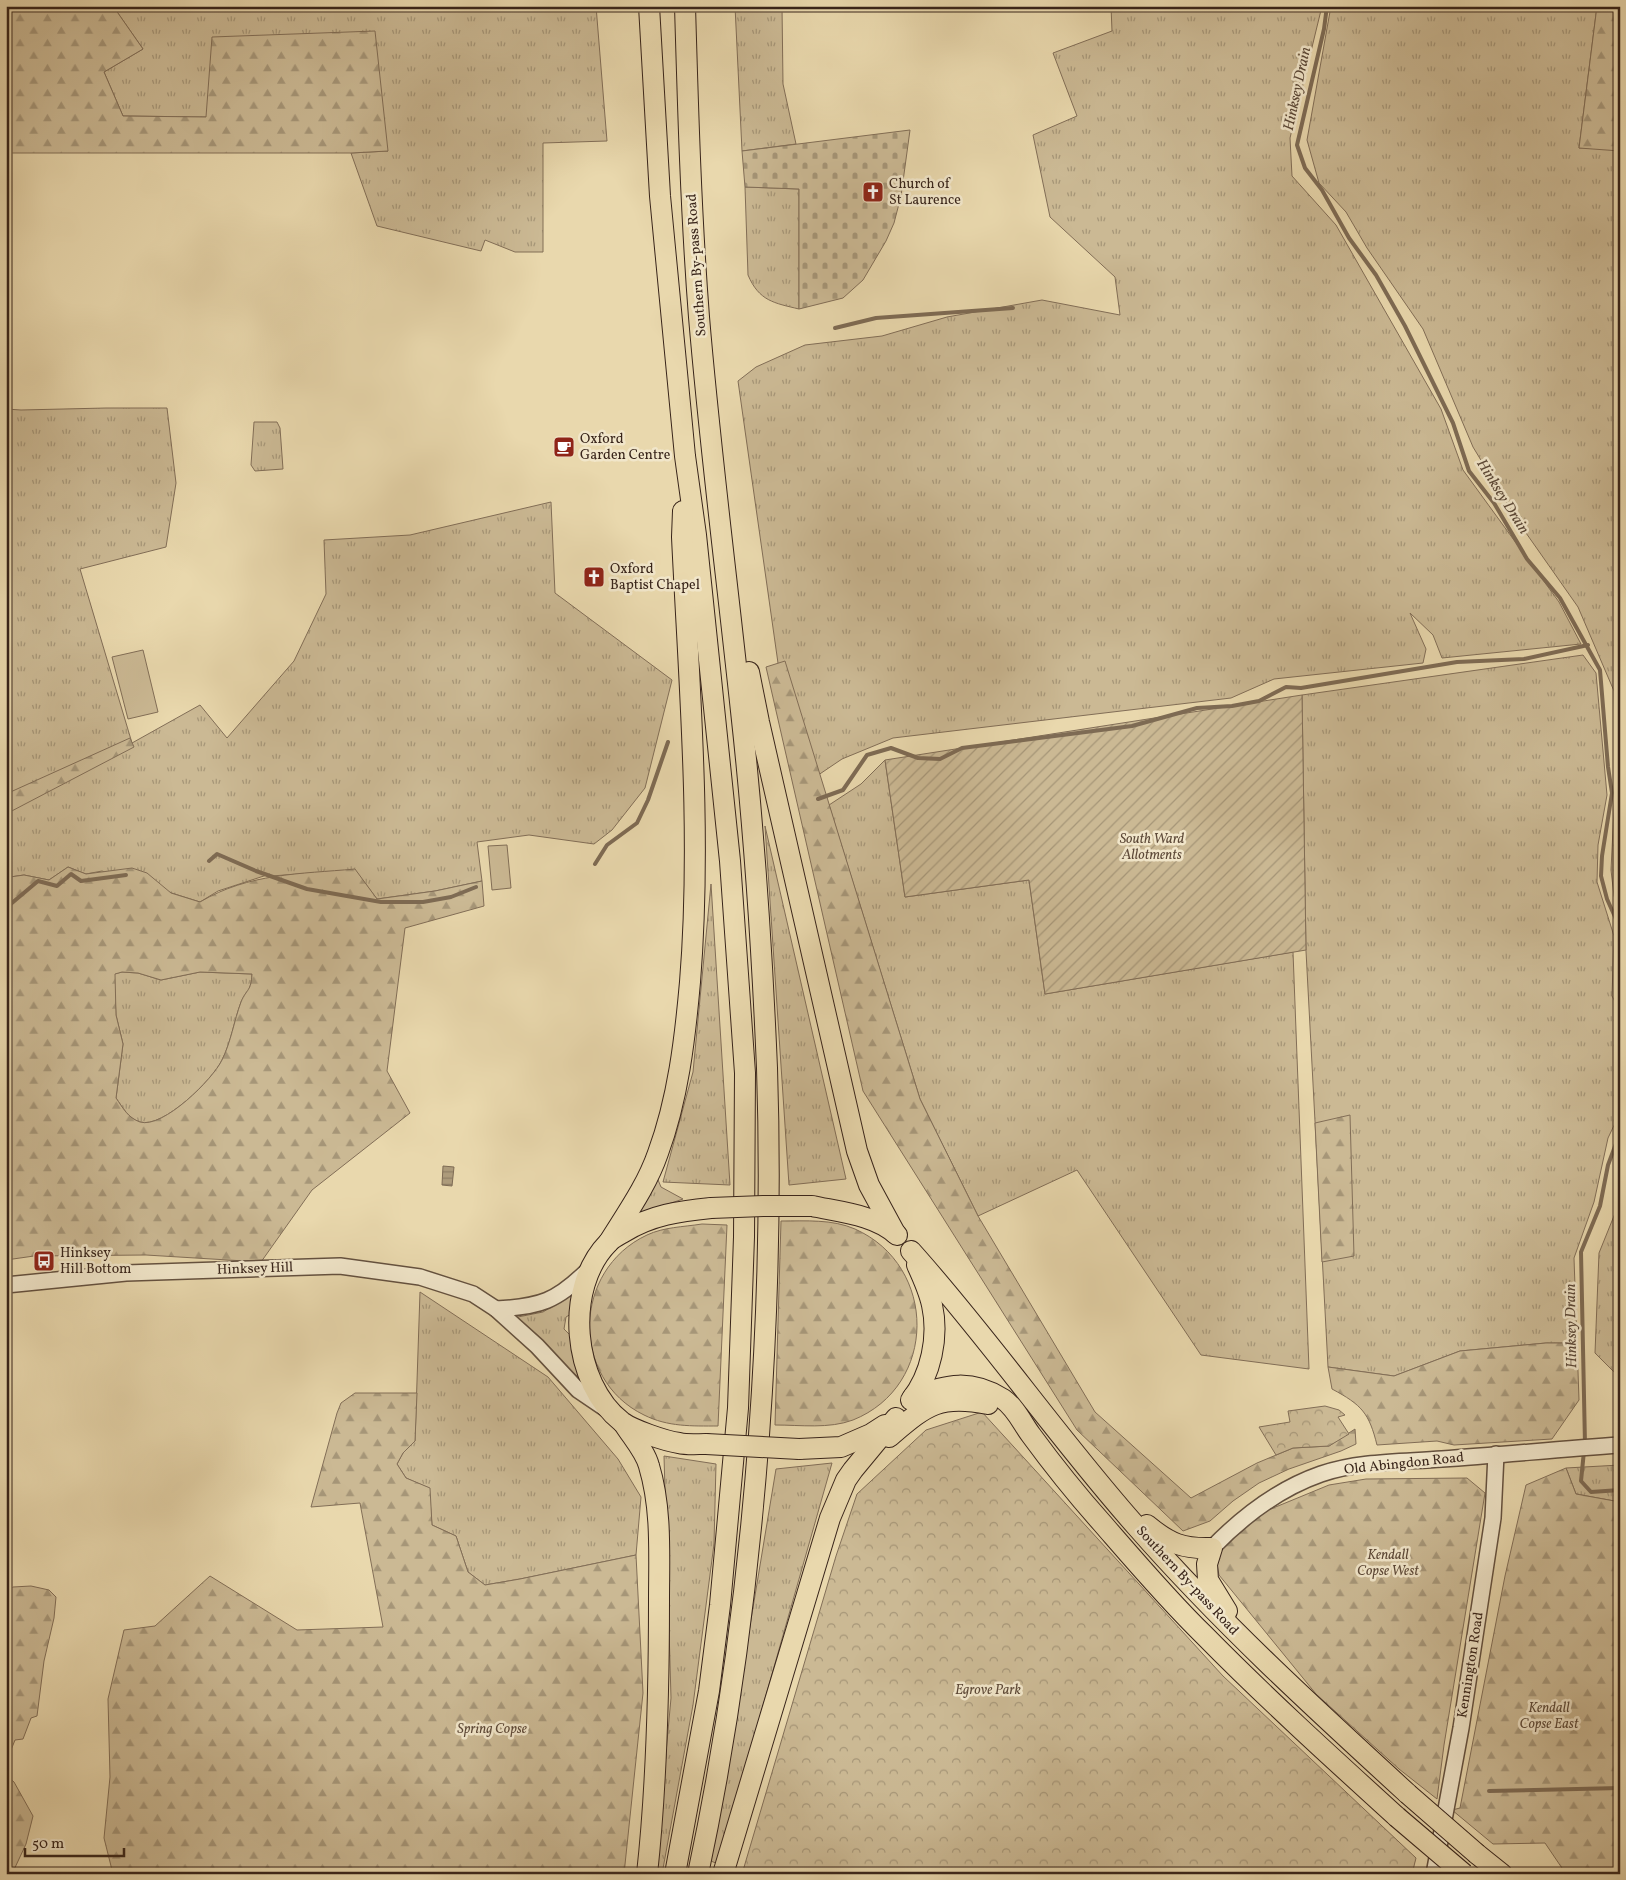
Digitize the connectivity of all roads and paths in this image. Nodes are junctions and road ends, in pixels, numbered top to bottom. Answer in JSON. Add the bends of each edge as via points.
{"nodes":[{"id":1,"x":649,"y":6,"type":"edge"},
{"id":2,"x":685,"y":6,"type":"edge"},
{"id":3,"x":684,"y":456,"type":"junction"},
{"id":4,"x":719,"y":523,"type":"junction"},
{"id":5,"x":895,"y":1233,"type":"junction"},
{"id":6,"x":609,"y":1242,"type":"junction"},
{"id":7,"x":911,"y":1251,"type":"junction"},
{"id":8,"x":591,"y":1268,"type":"junction"},
{"id":9,"x":6,"y":1285,"type":"edge"},
{"id":10,"x":496,"y":1309,"type":"junction"},
{"id":11,"x":913,"y":1397,"type":"junction"},
{"id":12,"x":896,"y":1418,"type":"junction"},
{"id":13,"x":618,"y":1419,"type":"junction"},
{"id":14,"x":1030,"y":1434,"type":"junction"},
{"id":15,"x":1620,"y":1445,"type":"edge"},
{"id":16,"x":869,"y":1451,"type":"junction"},
{"id":17,"x":1496,"y":1454,"type":"junction"},
{"id":18,"x":1107,"y":1492,"type":"junction"},
{"id":19,"x":1212,"y":1548,"type":"junction"},
{"id":20,"x":1249,"y":1646,"type":"junction"},
{"id":21,"x":1428,"y":1844,"type":"junction"},
{"id":22,"x":647,"y":1874,"type":"edge"},
{"id":23,"x":675,"y":1874,"type":"edge"},
{"id":24,"x":698,"y":1874,"type":"edge"},
{"id":25,"x":723,"y":1874,"type":"edge"},
{"id":26,"x":1434,"y":1874,"type":"edge"},
{"id":27,"x":1453,"y":1874,"type":"edge"},
{"id":28,"x":1464,"y":1874,"type":"edge"},
{"id":29,"x":1502,"y":1874,"type":"edge"}],
"edges":[{"from":1,"to":3,"type":"highway","name":"Southern By-pass Road","via":[[660,196]]},
{"from":2,"to":4,"type":"highway","name":"Southern By-pass Road","via":[[699,317]]},
{"from":3,"to":6,"type":"highway","via":[[682,537],[696,862],[686,1024],[670,1116],[658,1154]]},
{"from":3,"to":23,"type":"highway","via":[[696,535],[730,861],[744,1044],[744,1170],[738,1408],[720,1606],[709,1691]]},
{"from":4,"to":5,"type":"highway","via":[[759,722],[857,1151],[869,1185]]},
{"from":4,"to":24,"type":"highway","via":[[742,712],[756,866],[767,1075],[768,1233],[765,1347],[751,1534],[731,1698]]},
{"from":5,"to":6,"type":"highway","bridge":true,"via":[[856,1215],[812,1206],[763,1206],[711,1208],[660,1216],[636,1225]]},
{"from":5,"to":7,"type":"highway","name":"Southern By-pass Road"},
{"from":6,"to":8,"type":"highway"},
{"from":7,"to":11,"type":"highway","via":[[932,1306],[934,1338],[931,1359]]},
{"from":7,"to":18,"type":"highway","name":"Southern By-pass Road","via":[[951,1295]]},
{"from":8,"to":10,"type":"street","via":[[556,1297],[536,1305]]},
{"from":8,"to":13,"type":"highway","via":[[582,1300],[578,1335],[584,1364],[596,1390]]},
{"from":9,"to":10,"type":"street","name":"Hinksey Hill","via":[[126,1274],[340,1266],[420,1277],[473,1294]]},
{"from":10,"to":13,"type":"street","name":"Hinksey Hill","via":[[578,1390]]},
{"from":11,"to":12,"type":"highway"},
{"from":11,"to":14,"type":"highway","name":"Southern By-pass Road","via":[[938,1388],[960,1385],[986,1391],[1005,1400]]},
{"from":12,"to":13,"type":"highway","bridge":true,"via":[[872,1434],[841,1447],[799,1449],[680,1444]]},
{"from":12,"to":16,"type":"highway"},
{"from":13,"to":22,"type":"highway","via":[[648,1463],[654,1484],[658,1528],[659,1705]]},
{"from":14,"to":16,"type":"highway","via":[[989,1404],[950,1400],[921,1411]]},
{"from":14,"to":21,"type":"highway","name":"Southern By-pass Road","bridge":true,"via":[[1101,1522],[1202,1634],[1286,1716]]},
{"from":15,"to":17,"type":"street","name":"Old Abingdon Road"},
{"from":16,"to":25,"type":"highway","via":[[846,1480],[830,1518]]},
{"from":17,"to":19,"type":"street","name":"Old Abingdon Road","via":[[1368,1464],[1323,1474],[1274,1497],[1234,1525]]},
{"from":17,"to":26,"type":"street","name":"Kennington Road","via":[[1492,1527],[1461,1728]]},
{"from":18,"to":19,"type":"highway","via":[[1164,1539],[1192,1548]]},
{"from":18,"to":20,"type":"highway","name":"Southern By-pass Road"},
{"from":19,"to":20,"type":"highway","via":[[1207,1564],[1208,1580]]},
{"from":20,"to":29,"type":"highway","name":"Southern By-pass Road","bridge":true,"via":[[1408,1794]]},
{"from":21,"to":27,"type":"highway","bridge":true},
{"from":21,"to":28,"type":"highway","name":"Southern By-pass Road","bridge":true}]}
